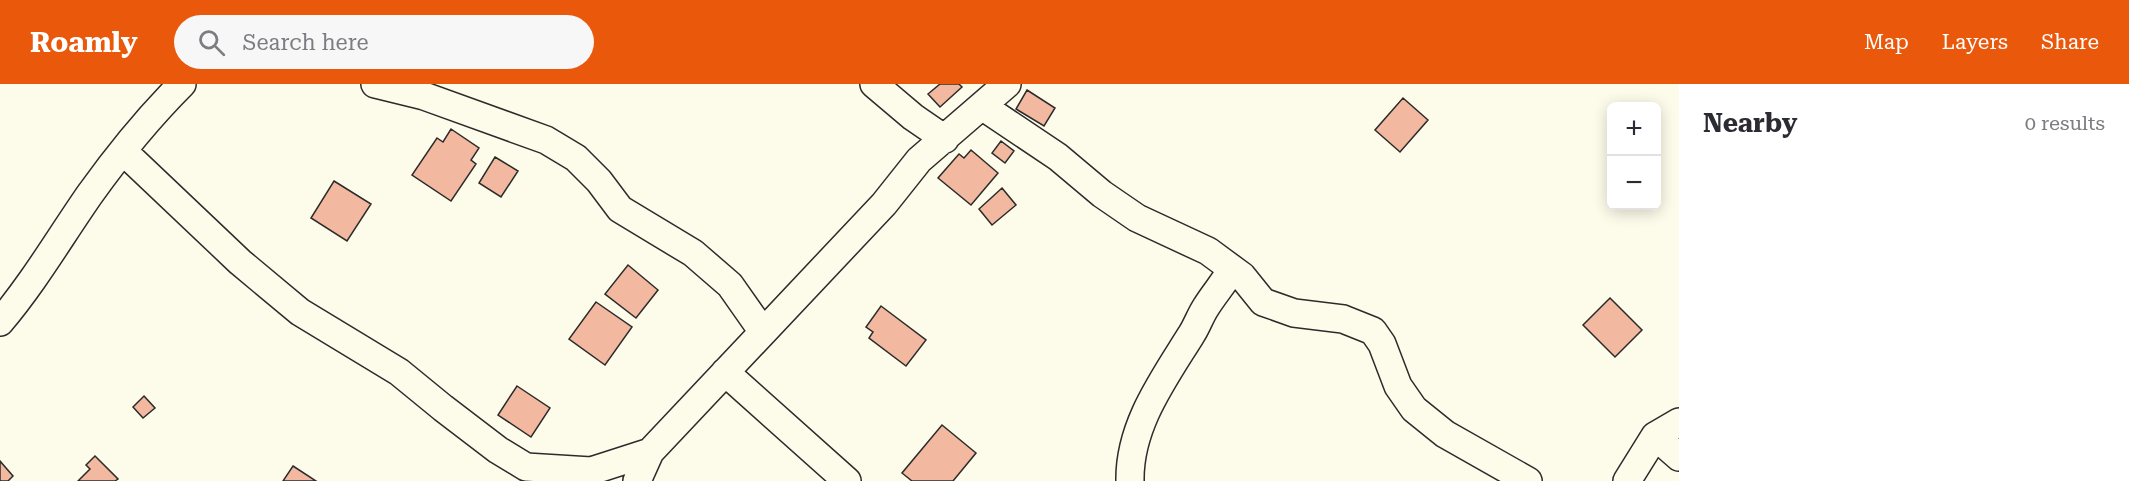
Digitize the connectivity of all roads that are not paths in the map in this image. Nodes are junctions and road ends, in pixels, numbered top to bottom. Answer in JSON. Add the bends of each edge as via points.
{"nodes":[{"id":1,"x":182,"y":84,"type":"edge"},
{"id":2,"x":375,"y":84,"type":"edge"},
{"id":3,"x":874,"y":84,"type":"edge"},
{"id":4,"x":1007,"y":84,"type":"edge"},
{"id":5,"x":982,"y":106,"type":"junction"},
{"id":6,"x":945,"y":139,"type":"junction"},
{"id":7,"x":123,"y":151,"type":"junction"},
{"id":8,"x":1232,"y":269,"type":"junction"},
{"id":9,"x":0,"y":322,"type":"edge"},
{"id":10,"x":763,"y":332,"type":"junction"},
{"id":11,"x":725,"y":372,"type":"junction"},
{"id":12,"x":1679,"y":422,"type":"edge"},
{"id":13,"x":1655,"y":436,"type":"junction"},
{"id":14,"x":650,"y":452,"type":"junction"},
{"id":15,"x":1679,"y":457,"type":"edge"},
{"id":16,"x":637,"y":481,"type":"edge"},
{"id":17,"x":847,"y":481,"type":"edge"},
{"id":18,"x":1130,"y":481,"type":"edge"},
{"id":19,"x":1528,"y":481,"type":"edge"},
{"id":20,"x":1627,"y":481,"type":"edge"}],
"edges":[{"from":1,"to":7,"type":"street"},
{"from":2,"to":10,"type":"street","via":[[424,96],[546,140],[576,158],[620,209],[693,253],[730,285]]},
{"from":3,"to":6,"type":"street"},
{"from":4,"to":5,"type":"street"},
{"from":5,"to":6,"type":"street"},
{"from":5,"to":8,"type":"street","via":[[1058,157],[1137,218],[1208,251]]},
{"from":6,"to":10,"type":"street","via":[[920,160],[884,204]]},
{"from":7,"to":9,"type":"street"},
{"from":7,"to":14,"type":"street","via":[[240,262],[300,312],[399,372],[470,429],[526,467],[591,471]]},
{"from":8,"to":18,"type":"street","via":[[1145,411]]},
{"from":8,"to":19,"type":"street","via":[[1263,302],[1294,313],[1343,319],[1373,331],[1398,386],[1414,409],[1445,434]]},
{"from":10,"to":11,"type":"street"},
{"from":11,"to":14,"type":"street"},
{"from":11,"to":17,"type":"street"},
{"from":12,"to":13,"type":"street"},
{"from":13,"to":15,"type":"street"},
{"from":13,"to":20,"type":"street"},
{"from":14,"to":16,"type":"street"}]}
